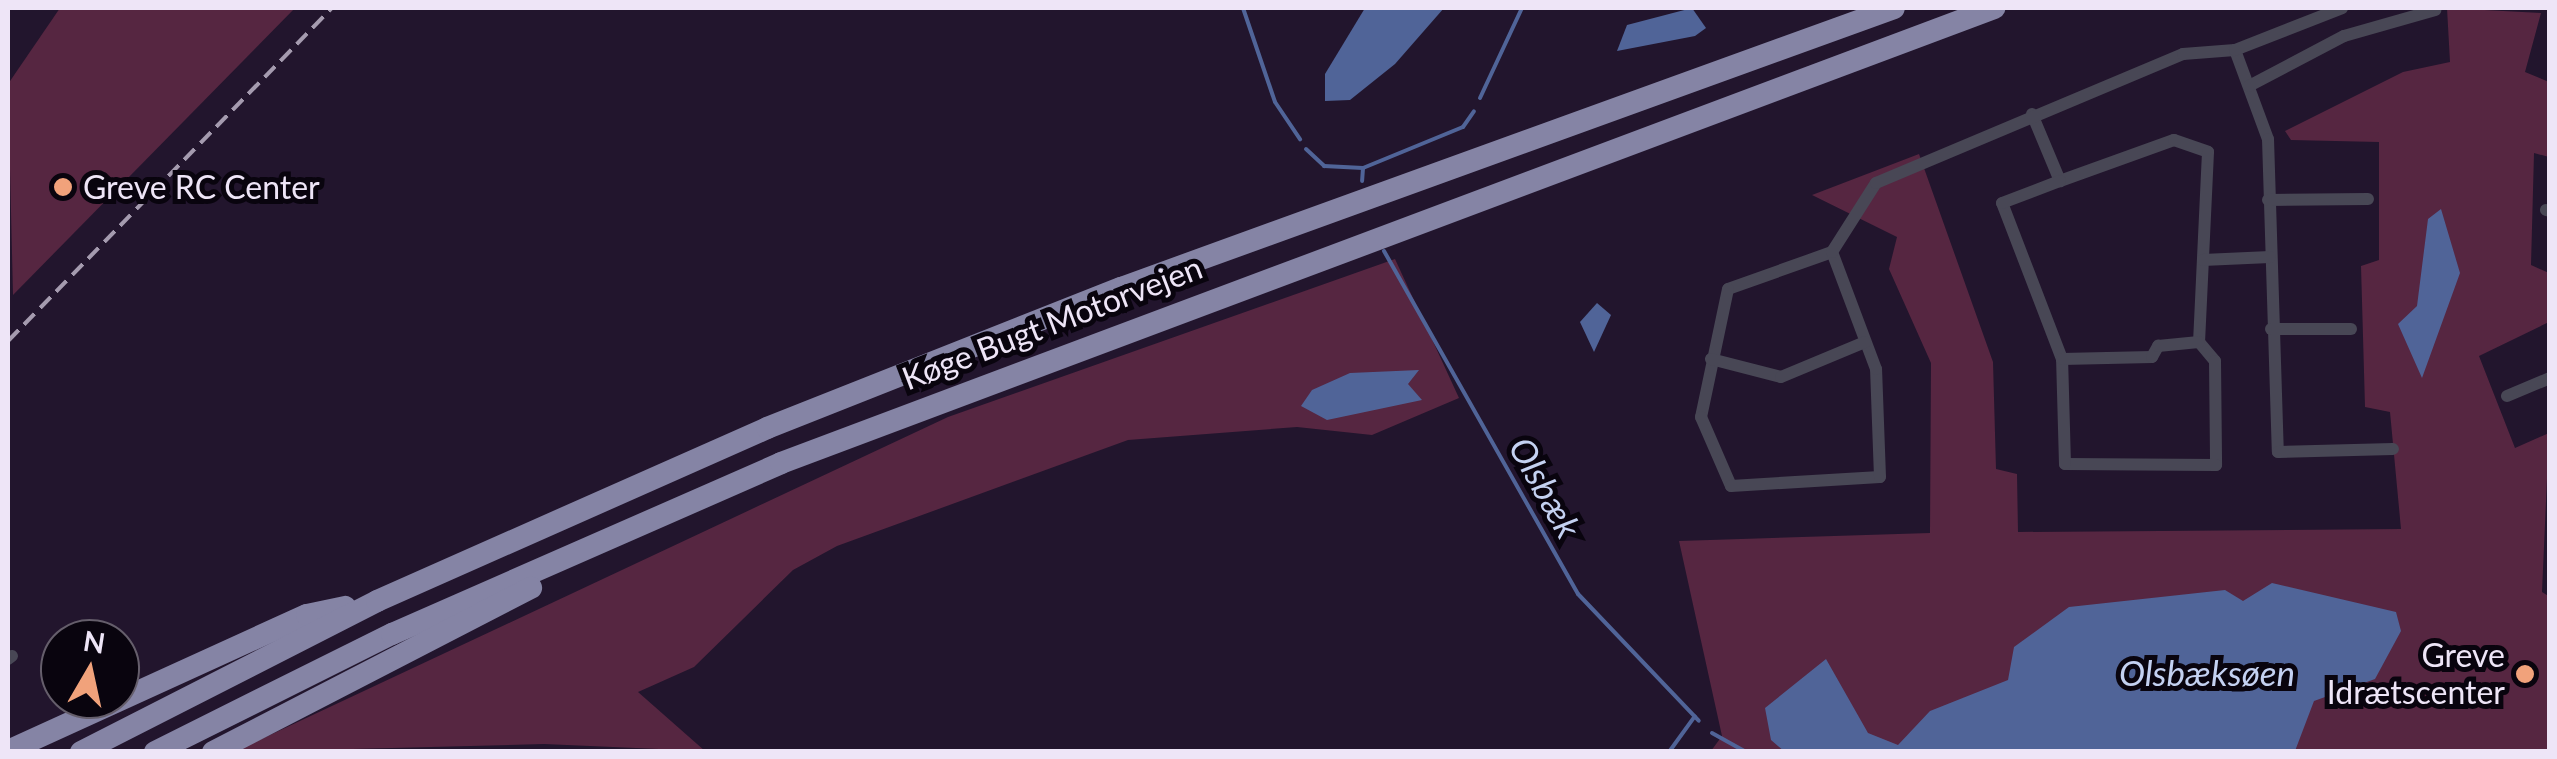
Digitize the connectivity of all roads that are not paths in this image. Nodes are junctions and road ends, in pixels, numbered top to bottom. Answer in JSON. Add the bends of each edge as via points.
{"nodes":[{"id":1,"x":1894,"y":8,"type":"edge"},
{"id":2,"x":1994,"y":8,"type":"edge"},
{"id":3,"x":2342,"y":8,"type":"edge"},
{"id":4,"x":2435,"y":10,"type":"edge"},
{"id":5,"x":2235,"y":50,"type":"junction"},
{"id":6,"x":2249,"y":86,"type":"junction"},
{"id":7,"x":2032,"y":114,"type":"junction"},
{"id":8,"x":2060,"y":182,"type":"junction"},
{"id":9,"x":2368,"y":199,"type":"dead end"},
{"id":10,"x":2268,"y":200,"type":"junction"},
{"id":11,"x":1832,"y":252,"type":"junction"},
{"id":12,"x":2270,"y":257,"type":"junction"},
{"id":13,"x":2204,"y":260,"type":"junction"},
{"id":14,"x":2271,"y":328,"type":"junction"},
{"id":15,"x":2351,"y":329,"type":"dead end"},
{"id":16,"x":1865,"y":342,"type":"junction"},
{"id":17,"x":2199,"y":342,"type":"junction"},
{"id":18,"x":1712,"y":359,"type":"junction"},
{"id":19,"x":2062,"y":359,"type":"junction"},
{"id":20,"x":2550,"y":378,"type":"edge"},
{"id":21,"x":2507,"y":396,"type":"dead end"},
{"id":22,"x":2393,"y":449,"type":"dead end"},
{"id":23,"x":587,"y":548,"type":"junction"},
{"id":24,"x":377,"y":601,"type":"junction"},
{"id":25,"x":8,"y":752,"type":"edge"},
{"id":26,"x":81,"y":752,"type":"edge"},
{"id":27,"x":155,"y":752,"type":"edge"},
{"id":28,"x":213,"y":752,"type":"edge"}],
"edges":[{"from":1,"to":24,"type":"highway","name":"Køge Bugt Motorvejen","via":[[963,348]]},
{"from":2,"to":23,"type":"highway","name":"Køge Bugt Motorvejen","via":[[1721,116],[974,385]]},
{"from":3,"to":5,"type":"street"},
{"from":4,"to":6,"type":"street","via":[[2359,30]]},
{"from":5,"to":6,"type":"street"},
{"from":5,"to":7,"type":"street","via":[[2183,54]]},
{"from":6,"to":10,"type":"street","via":[[2268,139]]},
{"from":7,"to":8,"type":"street"},
{"from":7,"to":11,"type":"street","via":[[1876,183]]},
{"from":8,"to":13,"type":"street","via":[[2174,140],[2198,142],[2208,152]]},
{"from":8,"to":19,"type":"street","via":[[2002,203]]},
{"from":9,"to":10,"type":"street"},
{"from":10,"to":12,"type":"street"},
{"from":11,"to":16,"type":"street"},
{"from":11,"to":18,"type":"street","via":[[1728,289]]},
{"from":12,"to":13,"type":"street"},
{"from":12,"to":14,"type":"street"},
{"from":13,"to":17,"type":"street"},
{"from":14,"to":15,"type":"street"},
{"from":14,"to":22,"type":"street","via":[[2278,452]]},
{"from":16,"to":18,"type":"street","via":[[1782,377]]},
{"from":16,"to":18,"type":"street","via":[[1876,368],[1875,483],[1731,486],[1701,416]]},
{"from":17,"to":19,"type":"street","via":[[2158,346],[2152,357]]},
{"from":17,"to":19,"type":"street","via":[[2215,361],[2216,464],[2065,464]]},
{"from":20,"to":21,"type":"street"},
{"from":23,"to":27,"type":"highway","name":"Køge Bugt Motorvejen"},
{"from":23,"to":28,"type":"highway","via":[[528,589]]},
{"from":24,"to":25,"type":"highway","via":[[307,615]]},
{"from":24,"to":26,"type":"highway","name":"Køge Bugt Motorvejen"}]}
